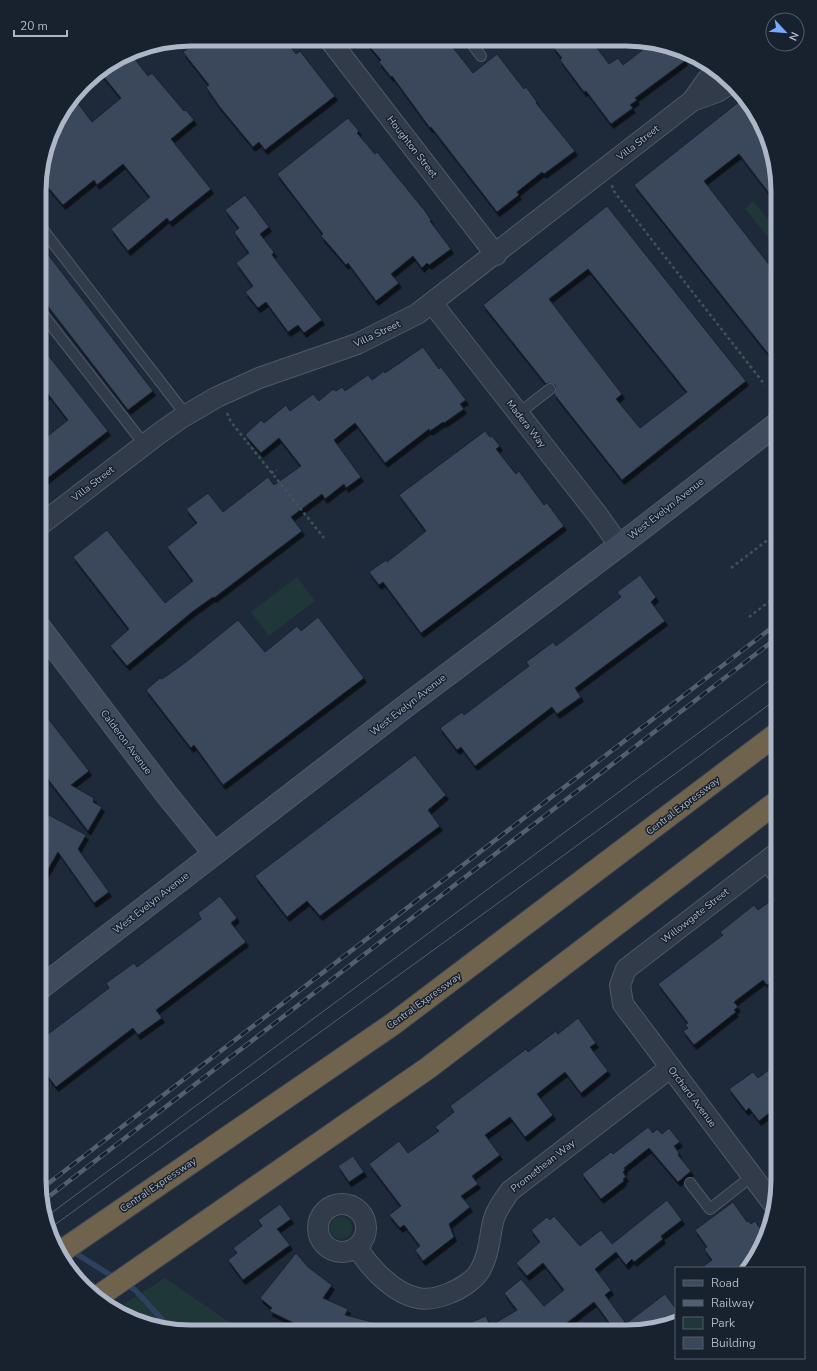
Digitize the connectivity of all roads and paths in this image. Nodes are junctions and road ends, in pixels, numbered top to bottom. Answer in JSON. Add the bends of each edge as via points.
{"nodes":[{"id":1,"x":334,"y":46,"type":"edge"},
{"id":2,"x":474,"y":46,"type":"edge"},
{"id":3,"x":481,"y":56,"type":"dead end"},
{"id":4,"x":713,"y":75,"type":"edge"},
{"id":5,"x":727,"y":86,"type":"edge"},
{"id":6,"x":692,"y":101,"type":"junction"},
{"id":7,"x":607,"y":167,"type":"junction"},
{"id":8,"x":46,"y":234,"type":"edge"},
{"id":9,"x":496,"y":255,"type":"junction"},
{"id":10,"x":432,"y":303,"type":"junction"},
{"id":11,"x":46,"y":319,"type":"edge"},
{"id":12,"x":764,"y":384,"type":"dead end"},
{"id":13,"x":550,"y":389,"type":"dead end"},
{"id":14,"x":220,"y":396,"type":"junction"},
{"id":15,"x":518,"y":414,"type":"junction"},
{"id":16,"x":186,"y":415,"type":"junction"},
{"id":17,"x":771,"y":428,"type":"edge"},
{"id":18,"x":144,"y":444,"type":"junction"},
{"id":19,"x":277,"y":470,"type":"dead end"},
{"id":20,"x":272,"y":474,"type":"junction"},
{"id":21,"x":46,"y":520,"type":"edge"},
{"id":22,"x":771,"y":537,"type":"edge"},
{"id":23,"x":324,"y":538,"type":"dead end"},
{"id":24,"x":619,"y":545,"type":"junction"},
{"id":25,"x":731,"y":568,"type":"dead end"},
{"id":26,"x":771,"y":600,"type":"edge"},
{"id":27,"x":749,"y":617,"type":"dead end"},
{"id":28,"x":46,"y":636,"type":"edge"},
{"id":29,"x":771,"y":738,"type":"edge"},
{"id":30,"x":771,"y":806,"type":"edge"},
{"id":31,"x":214,"y":854,"type":"junction"},
{"id":32,"x":770,"y":858,"type":"edge"},
{"id":33,"x":46,"y":984,"type":"edge"},
{"id":34,"x":620,"y":985,"type":"joint"},
{"id":35,"x":670,"y":1068,"type":"junction"},
{"id":36,"x":752,"y":1176,"type":"junction"},
{"id":37,"x":690,"y":1183,"type":"dead end"},
{"id":38,"x":770,"y":1200,"type":"edge"},
{"id":39,"x":357,"y":1247,"type":"dead end"},
{"id":40,"x":64,"y":1250,"type":"edge"},
{"id":41,"x":102,"y":1294,"type":"edge"}],
"edges":[{"from":1,"to":9,"type":"street","name":"Houghton Street"},
{"from":2,"to":3,"type":"lane"},
{"from":4,"to":6,"type":"street","name":"Villa Street"},
{"from":5,"to":6,"type":"street","name":"Villa Street"},
{"from":6,"to":7,"type":"street","name":"Villa Street"},
{"from":7,"to":9,"type":"street","name":"Villa Street"},
{"from":7,"to":12,"type":"path","via":[[613,190]]},
{"from":8,"to":16,"type":"lane"},
{"from":9,"to":10,"type":"street","name":"Villa Street"},
{"from":10,"to":14,"type":"street","name":"Villa Street","via":[[398,325],[357,344],[259,378]]},
{"from":10,"to":15,"type":"street","name":"Madera Way"},
{"from":11,"to":18,"type":"lane"},
{"from":13,"to":15,"type":"lane"},
{"from":14,"to":16,"type":"street","name":"Villa Street"},
{"from":14,"to":20,"type":"path","via":[[231,422]]},
{"from":15,"to":24,"type":"street","name":"Madera Way"},
{"from":16,"to":18,"type":"street","name":"Villa Street"},
{"from":17,"to":24,"type":"main road","name":"West Evelyn Avenue"},
{"from":18,"to":21,"type":"street","name":"Villa Street"},
{"from":19,"to":20,"type":"path"},
{"from":20,"to":23,"type":"path"},
{"from":22,"to":25,"type":"path"},
{"from":24,"to":31,"type":"main road","name":"West Evelyn Avenue"},
{"from":26,"to":27,"type":"path"},
{"from":28,"to":31,"type":"main road","name":"Calderon Avenue"},
{"from":29,"to":40,"type":"highway","name":"Central Expressway","via":[[406,1015]]},
{"from":30,"to":41,"type":"highway","via":[[428,1068]]},
{"from":31,"to":33,"type":"main road","name":"West Evelyn Avenue"},
{"from":32,"to":34,"type":"street","name":"Willowgate Street","via":[[626,969]]},
{"from":34,"to":35,"type":"street","name":"Orchard Avenue","via":[[623,1004]]},
{"from":35,"to":36,"type":"street","name":"Orchard Avenue"},
{"from":35,"to":39,"type":"street","name":"Promethean Way","via":[[510,1191],[499,1205],[493,1222],[489,1252],[478,1273],[460,1289],[440,1297],[418,1298],[398,1291],[366,1263]]},
{"from":36,"to":37,"type":"lane","via":[[710,1209]]},
{"from":36,"to":38,"type":"street","name":"Orchard Avenue"}]}
